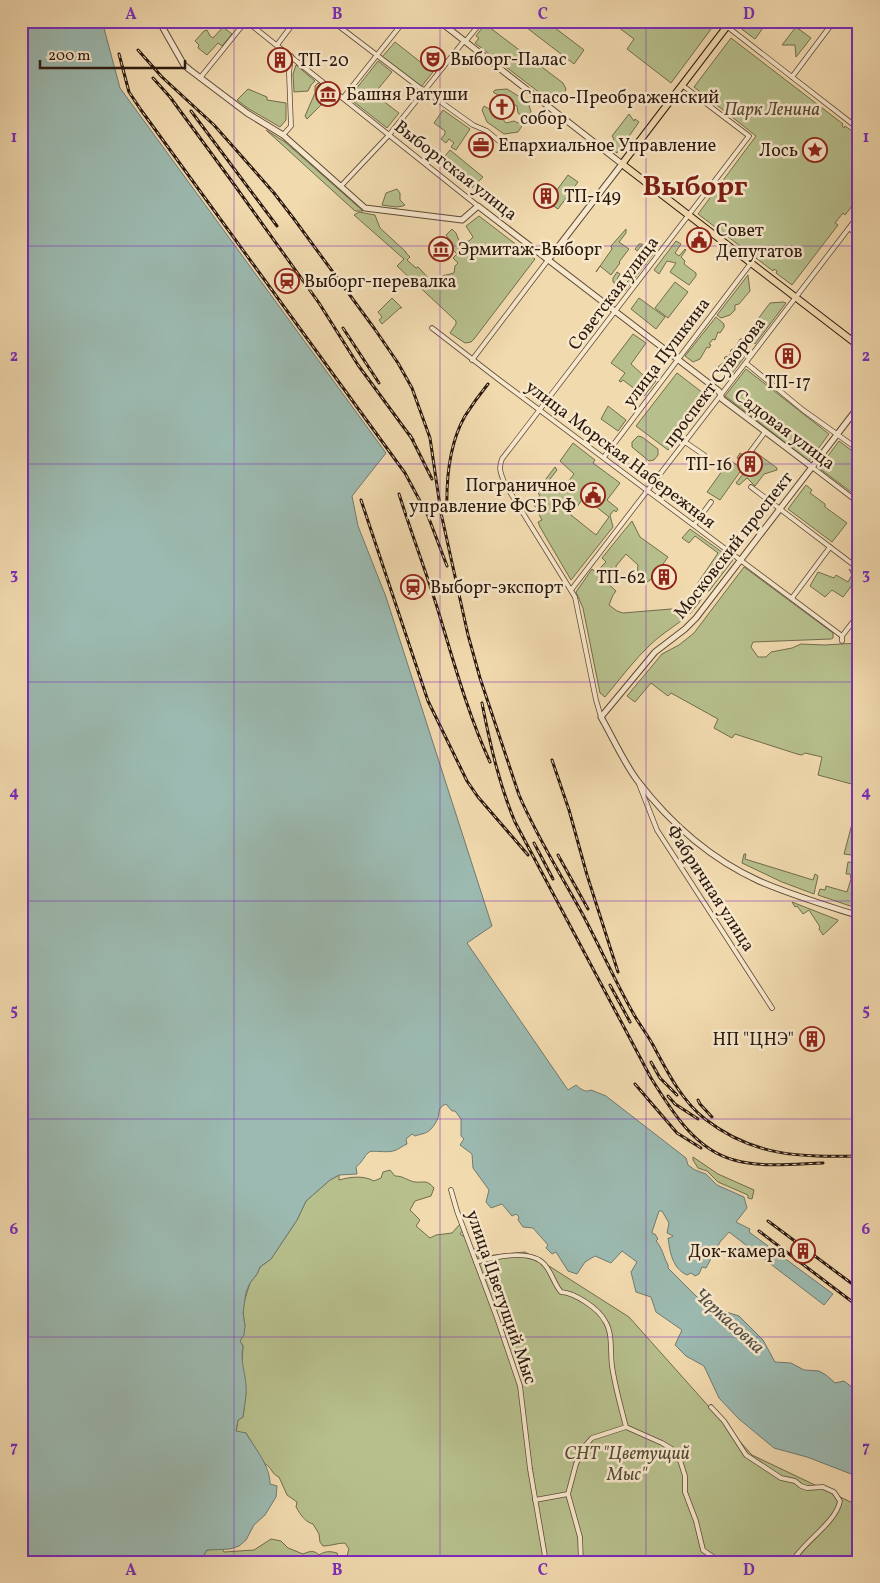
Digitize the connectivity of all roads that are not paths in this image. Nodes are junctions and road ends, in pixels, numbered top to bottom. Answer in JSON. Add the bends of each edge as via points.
{"nodes":[{"id":1,"x":159,"y":21,"type":"edge"},
{"id":2,"x":246,"y":21,"type":"edge"},
{"id":3,"x":295,"y":21,"type":"edge"},
{"id":4,"x":332,"y":21,"type":"edge"},
{"id":5,"x":404,"y":21,"type":"edge"},
{"id":6,"x":439,"y":21,"type":"edge"},
{"id":7,"x":482,"y":21,"type":"edge"},
{"id":8,"x":720,"y":21,"type":"edge"},
{"id":9,"x":834,"y":21,"type":"edge"},
{"id":10,"x":729,"y":24,"type":"edge"},
{"id":11,"x":464,"y":42,"type":"junction"},
{"id":12,"x":277,"y":45,"type":"junction"},
{"id":13,"x":376,"y":55,"type":"junction"},
{"id":14,"x":291,"y":56,"type":"junction"},
{"id":15,"x":792,"y":77,"type":"junction"},
{"id":16,"x":200,"y":78,"type":"junction"},
{"id":17,"x":682,"y":85,"type":"junction"},
{"id":18,"x":424,"y":90,"type":"junction"},
{"id":19,"x":343,"y":98,"type":"junction"},
{"id":20,"x":859,"y":118,"type":"edge"},
{"id":21,"x":854,"y":125,"type":"junction"},
{"id":22,"x":859,"y":128,"type":"edge"},
{"id":23,"x":283,"y":135,"type":"junction"},
{"id":24,"x":389,"y":135,"type":"junction"},
{"id":25,"x":506,"y":147,"type":"dead end"},
{"id":26,"x":622,"y":164,"type":"junction"},
{"id":27,"x":341,"y":186,"type":"junction"},
{"id":28,"x":478,"y":206,"type":"junction"},
{"id":29,"x":689,"y":215,"type":"junction"},
{"id":30,"x":859,"y":215,"type":"edge"},
{"id":31,"x":849,"y":228,"type":"junction"},
{"id":32,"x":859,"y":236,"type":"edge"},
{"id":33,"x":548,"y":260,"type":"junction"},
{"id":34,"x":751,"y":263,"type":"junction"},
{"id":35,"x":796,"y":297,"type":"junction"},
{"id":36,"x":616,"y":312,"type":"junction"},
{"id":37,"x":432,"y":328,"type":"dead end"},
{"id":38,"x":859,"y":346,"type":"edge"},
{"id":39,"x":678,"y":359,"type":"junction"},
{"id":40,"x":472,"y":360,"type":"junction"},
{"id":41,"x":746,"y":363,"type":"junction"},
{"id":42,"x":720,"y":395,"type":"junction"},
{"id":43,"x":859,"y":406,"type":"edge"},
{"id":44,"x":540,"y":411,"type":"junction"},
{"id":45,"x":765,"y":432,"type":"junction"},
{"id":46,"x":837,"y":434,"type":"junction"},
{"id":47,"x":685,"y":442,"type":"junction"},
{"id":48,"x":859,"y":450,"type":"edge"},
{"id":49,"x":704,"y":455,"type":"dead end"},
{"id":50,"x":748,"y":455,"type":"dead end"},
{"id":51,"x":604,"y":457,"type":"junction"},
{"id":52,"x":812,"y":467,"type":"junction"},
{"id":53,"x":751,"y":487,"type":"dead end"},
{"id":54,"x":648,"y":491,"type":"junction"},
{"id":55,"x":711,"y":502,"type":"dead end"},
{"id":56,"x":859,"y":503,"type":"edge"},
{"id":57,"x":780,"y":509,"type":"junction"},
{"id":58,"x":694,"y":525,"type":"junction"},
{"id":59,"x":830,"y":547,"type":"junction"},
{"id":60,"x":741,"y":560,"type":"junction"},
{"id":61,"x":859,"y":569,"type":"edge"},
{"id":62,"x":571,"y":590,"type":"junction"},
{"id":63,"x":792,"y":598,"type":"junction"},
{"id":64,"x":859,"y":614,"type":"edge"},
{"id":65,"x":601,"y":717,"type":"junction"},
{"id":66,"x":636,"y":778,"type":"junction"},
{"id":67,"x":663,"y":810,"type":"junction"},
{"id":68,"x":652,"y":817,"type":"junction"},
{"id":69,"x":859,"y":916,"type":"edge"},
{"id":70,"x":772,"y":1008,"type":"dead end"},
{"id":71,"x":452,"y":1190,"type":"dead end"},
{"id":72,"x":476,"y":1262,"type":"junction"},
{"id":73,"x":711,"y":1407,"type":"dead end"},
{"id":74,"x":626,"y":1427,"type":"junction"},
{"id":75,"x":568,"y":1494,"type":"junction"},
{"id":76,"x":535,"y":1500,"type":"junction"},
{"id":77,"x":546,"y":1562,"type":"edge"},
{"id":78,"x":581,"y":1562,"type":"edge"},
{"id":79,"x":720,"y":1562,"type":"edge"},
{"id":80,"x":792,"y":1562,"type":"edge"}],
"edges":[{"from":1,"to":16,"type":"street","via":[[184,65]]},
{"from":2,"to":12,"type":"street","name":"Выборгская улица"},
{"from":2,"to":16,"type":"street"},
{"from":3,"to":12,"type":"street"},
{"from":4,"to":13,"type":"street"},
{"from":5,"to":13,"type":"street"},
{"from":6,"to":11,"type":"street"},
{"from":7,"to":11,"type":"street"},
{"from":8,"to":10,"type":"street"},
{"from":9,"to":15,"type":"street"},
{"from":10,"to":15,"type":"street"},
{"from":10,"to":17,"type":"main road"},
{"from":11,"to":18,"type":"street"},
{"from":11,"to":26,"type":"street"},
{"from":12,"to":14,"type":"street","name":"Выборгская улица"},
{"from":13,"to":18,"type":"street"},
{"from":13,"to":19,"type":"street"},
{"from":14,"to":19,"type":"street","name":"Выборгская улица"},
{"from":14,"to":23,"type":"street","via":[[291,126]]},
{"from":15,"to":21,"type":"street"},
{"from":16,"to":23,"type":"street"},
{"from":17,"to":26,"type":"main road"},
{"from":17,"to":29,"type":"street","name":"Советская улица","via":[[749,136]]},
{"from":18,"to":24,"type":"street"},
{"from":18,"to":25,"type":"street"},
{"from":19,"to":24,"type":"street","name":"Выборгская улица"},
{"from":20,"to":21,"type":"street"},
{"from":21,"to":22,"type":"street"},
{"from":23,"to":27,"type":"street"},
{"from":24,"to":27,"type":"street"},
{"from":24,"to":28,"type":"street","name":"Выборгская улица"},
{"from":26,"to":29,"type":"main road"},
{"from":26,"to":33,"type":"street"},
{"from":27,"to":28,"type":"street","via":[[365,208],[462,220]]},
{"from":28,"to":33,"type":"street","name":"Выборгская улица"},
{"from":29,"to":34,"type":"main road"},
{"from":29,"to":36,"type":"street","name":"Советская улица"},
{"from":30,"to":31,"type":"street","name":"проспект Суворова"},
{"from":31,"to":32,"type":"street"},
{"from":31,"to":35,"type":"street","name":"проспект Суворова"},
{"from":33,"to":36,"type":"street","name":"Выборгская улица"},
{"from":33,"to":40,"type":"street"},
{"from":34,"to":35,"type":"main road"},
{"from":34,"to":39,"type":"street","name":"улица Пушкина"},
{"from":35,"to":38,"type":"main road"},
{"from":35,"to":41,"type":"street","name":"проспект Суворова"},
{"from":36,"to":39,"type":"street","name":"Выборгская улица"},
{"from":36,"to":44,"type":"street","name":"Советская улица"},
{"from":37,"to":40,"type":"street","name":"улица Морская Набережная"},
{"from":39,"to":42,"type":"street","name":"Выборгская улица"},
{"from":39,"to":51,"type":"street","name":"улица Пушкина"},
{"from":40,"to":44,"type":"street","name":"улица Морская Набережная"},
{"from":41,"to":42,"type":"street","name":"проспект Суворова"},
{"from":41,"to":46,"type":"street","name":"Садовая улица"},
{"from":42,"to":45,"type":"street","name":"Садовая улица"},
{"from":42,"to":47,"type":"street","name":"проспект Суворова"},
{"from":43,"to":46,"type":"street","name":"Московский проспект"},
{"from":44,"to":51,"type":"street","name":"улица Морская Набережная"},
{"from":44,"to":62,"type":"street","name":"Советская улица","via":[[502,459],[501,475]]},
{"from":45,"to":50,"type":"street"},
{"from":45,"to":52,"type":"street","name":"Садовая улица"},
{"from":46,"to":48,"type":"street","name":"Садовая улица"},
{"from":46,"to":52,"type":"street","name":"Московский проспект"},
{"from":47,"to":49,"type":"street"},
{"from":47,"to":54,"type":"street","name":"проспект Суворова"},
{"from":51,"to":54,"type":"street","name":"улица Морская Набережная"},
{"from":52,"to":56,"type":"street","name":"Садовая улица"},
{"from":52,"to":57,"type":"street","name":"Московский проспект"},
{"from":53,"to":57,"type":"street"},
{"from":54,"to":58,"type":"street","name":"улица Морская Набережная"},
{"from":54,"to":62,"type":"street","name":"проспект Суворова"},
{"from":55,"to":58,"type":"street"},
{"from":57,"to":59,"type":"street"},
{"from":57,"to":60,"type":"street","name":"Московский проспект"},
{"from":58,"to":60,"type":"street","name":"улица Морская Набережная"},
{"from":59,"to":61,"type":"street"},
{"from":59,"to":63,"type":"street"},
{"from":60,"to":63,"type":"street","name":"улица Морская Набережная"},
{"from":60,"to":65,"type":"street","name":"Московский проспект","via":[[696,618],[654,652]]},
{"from":62,"to":65,"type":"street","via":[[577,602]]},
{"from":63,"to":64,"type":"street","name":"улица Морская Набережная","via":[[842,638]]},
{"from":65,"to":66,"type":"street"},
{"from":66,"to":67,"type":"street"},
{"from":66,"to":68,"type":"street","name":"Фабричная улица"},
{"from":67,"to":68,"type":"street","via":[[656,808]]},
{"from":67,"to":69,"type":"street","via":[[706,849],[735,868],[773,887]]},
{"from":68,"to":70,"type":"street","name":"Фабричная улица","via":[[657,830]]},
{"from":71,"to":72,"type":"street","name":"улица Цветущий Мыс"},
{"from":72,"to":74,"type":"street","via":[[519,1255],[542,1262],[561,1292],[570,1292],[593,1307],[606,1321],[615,1386]]},
{"from":72,"to":76,"type":"street","name":"улица Цветущий Мыс","via":[[520,1386]]},
{"from":73,"to":80,"type":"street","via":[[746,1455],[781,1478],[795,1481],[800,1486],[823,1486],[834,1492],[840,1501],[833,1516]]},
{"from":74,"to":75,"type":"street","via":[[592,1438],[584,1446]]},
{"from":74,"to":79,"type":"street","via":[[662,1443],[680,1457],[685,1492],[703,1550]]},
{"from":75,"to":76,"type":"street"},
{"from":75,"to":78,"type":"street","via":[[580,1537]]},
{"from":76,"to":77,"type":"street","name":"улица Цветущий Мыс"}]}
